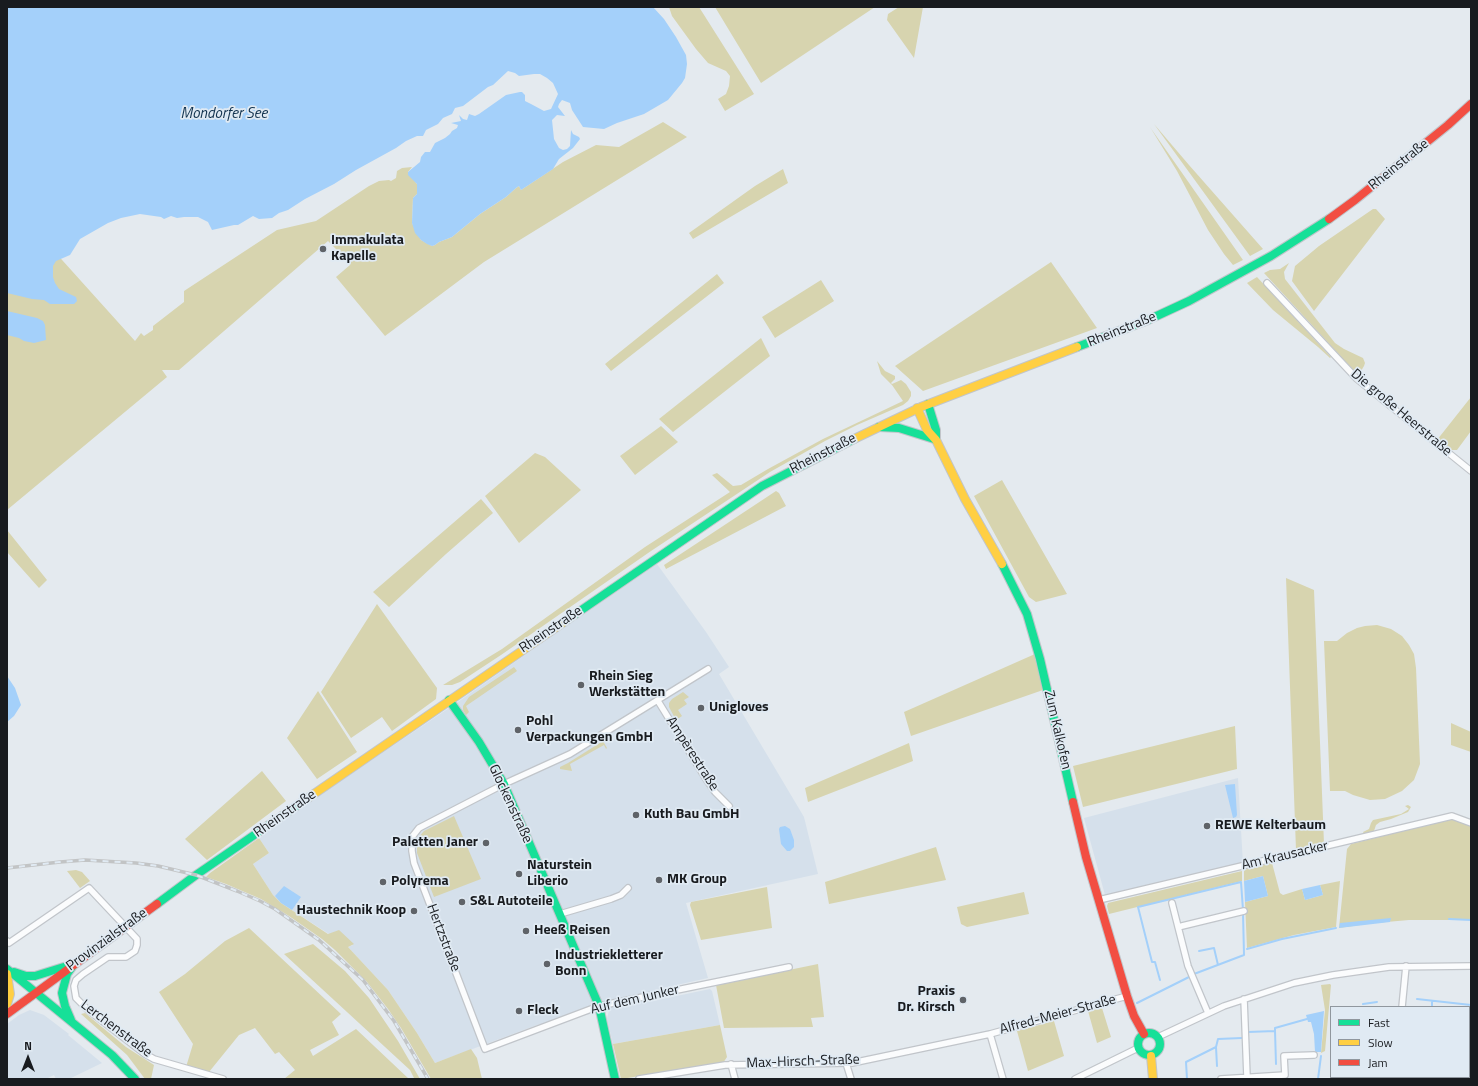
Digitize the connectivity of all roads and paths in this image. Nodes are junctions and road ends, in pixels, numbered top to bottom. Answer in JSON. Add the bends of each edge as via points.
{"nodes":[{"id":1,"x":1471,"y":104,"type":"edge"},
{"id":2,"x":1267,"y":282,"type":"dead end"},
{"id":3,"x":928,"y":404,"type":"junction"},
{"id":4,"x":917,"y":408,"type":"junction"},
{"id":5,"x":877,"y":427,"type":"junction"},
{"id":6,"x":936,"y":440,"type":"junction"},
{"id":7,"x":1471,"y":471,"type":"edge"},
{"id":8,"x":708,"y":669,"type":"dead end"},
{"id":9,"x":449,"y":700,"type":"junction"},
{"id":10,"x":658,"y":701,"type":"junction"},
{"id":11,"x":504,"y":784,"type":"junction"},
{"id":12,"x":729,"y":806,"type":"dead end"},
{"id":13,"x":1471,"y":823,"type":"edge"},
{"id":14,"x":207,"y":867,"type":"joint"},
{"id":15,"x":628,"y":888,"type":"dead end"},
{"id":16,"x":1099,"y":902,"type":"junction"},
{"id":17,"x":1172,"y":903,"type":"dead end"},
{"id":18,"x":1244,"y":912,"type":"dead end"},
{"id":19,"x":560,"y":914,"type":"junction"},
{"id":20,"x":126,"y":926,"type":"junction"},
{"id":21,"x":1178,"y":927,"type":"junction"},
{"id":22,"x":7,"y":941,"type":"edge"},
{"id":23,"x":75,"y":963,"type":"junction"},
{"id":24,"x":1406,"y":966,"type":"junction"},
{"id":25,"x":1471,"y":966,"type":"edge"},
{"id":26,"x":789,"y":967,"type":"dead end"},
{"id":27,"x":7,"y":969,"type":"edge"},
{"id":28,"x":7,"y":974,"type":"edge"},
{"id":29,"x":35,"y":992,"type":"junction"},
{"id":30,"x":1127,"y":996,"type":"junction"},
{"id":31,"x":1244,"y":999,"type":"junction"},
{"id":32,"x":7,"y":1004,"type":"edge"},
{"id":33,"x":599,"y":1006,"type":"junction"},
{"id":34,"x":1402,"y":1006,"type":"edge"},
{"id":35,"x":1208,"y":1013,"type":"junction"},
{"id":36,"x":7,"y":1014,"type":"edge"},
{"id":37,"x":71,"y":1021,"type":"junction"},
{"id":38,"x":990,"y":1034,"type":"junction"},
{"id":39,"x":1144,"y":1034,"type":"junction"},
{"id":40,"x":1158,"y":1037,"type":"junction"},
{"id":41,"x":1138,"y":1048,"type":"junction"},
{"id":42,"x":485,"y":1049,"type":"joint"},
{"id":43,"x":1314,"y":1055,"type":"dead end"},
{"id":44,"x":1150,"y":1056,"type":"junction"},
{"id":45,"x":846,"y":1063,"type":"junction"},
{"id":46,"x":731,"y":1064,"type":"junction"},
{"id":47,"x":1247,"y":1077,"type":"junction"},
{"id":48,"x":135,"y":1079,"type":"edge"},
{"id":49,"x":223,"y":1079,"type":"edge"},
{"id":50,"x":615,"y":1079,"type":"edge"},
{"id":51,"x":639,"y":1079,"type":"edge"},
{"id":52,"x":734,"y":1079,"type":"edge"},
{"id":53,"x":851,"y":1079,"type":"edge"},
{"id":54,"x":1003,"y":1079,"type":"edge"},
{"id":55,"x":1075,"y":1079,"type":"edge"},
{"id":56,"x":1153,"y":1079,"type":"edge"},
{"id":57,"x":1221,"y":1079,"type":"edge"}],
"edges":[{"from":1,"to":3,"type":"main road","name":"Rheinstraße","via":[[1350,204],[1231,279],[1148,320]]},
{"from":2,"to":7,"type":"street","name":"Die große Heerstraße","via":[[1357,379]]},
{"from":3,"to":4,"type":"main road","name":"Rheinstraße"},
{"from":3,"to":6,"type":"main road","name":"Zum Kalkofen","via":[[936,430]]},
{"from":4,"to":5,"type":"main road","name":"Rheinstraße"},
{"from":4,"to":6,"type":"main road","name":"Zum Kalkofen","via":[[927,430]]},
{"from":5,"to":6,"type":"main road","via":[[899,428]]},
{"from":5,"to":9,"type":"main road","name":"Rheinstraße","via":[[762,486]]},
{"from":6,"to":16,"type":"main road","name":"Zum Kalkofen","via":[[965,499],[1020,597],[1031,625]]},
{"from":8,"to":10,"type":"street","name":"Ampèrestraße"},
{"from":9,"to":11,"type":"main road","name":"Glockenstraße"},
{"from":9,"to":14,"type":"main road","name":"Rheinstraße"},
{"from":10,"to":11,"type":"street","name":"Ampèrestraße","via":[[570,754]]},
{"from":10,"to":12,"type":"street","name":"Ampèrestraße","via":[[706,779]]},
{"from":11,"to":19,"type":"main road","name":"Glockenstraße"},
{"from":11,"to":42,"type":"street","name":"Hertzstraße","via":[[419,828],[411,841],[414,862]]},
{"from":13,"to":16,"type":"street","name":"Am Krausacker","via":[[1452,816]]},
{"from":14,"to":20,"type":"main road","name":"Provinzialstraße"},
{"from":15,"to":19,"type":"street","via":[[622,895]]},
{"from":16,"to":30,"type":"main road","name":"Zum Kalkofen"},
{"from":17,"to":21,"type":"street"},
{"from":18,"to":21,"type":"street"},
{"from":19,"to":33,"type":"main road","name":"Glockenstraße"},
{"from":20,"to":22,"type":"street","via":[[89,888],[10,943]]},
{"from":20,"to":23,"type":"main road","name":"Provinzialstraße"},
{"from":20,"to":49,"type":"street","name":"Lerchenstraße","via":[[137,939],[135,951],[126,956],[108,957],[76,980],[74,986],[79,1003],[145,1054]]},
{"from":21,"to":35,"type":"street","via":[[1188,966]]},
{"from":23,"to":27,"type":"main road","via":[[35,976],[18,974]]},
{"from":23,"to":29,"type":"main road","name":"Provinzialstraße"},
{"from":23,"to":37,"type":"main road","via":[[68,974],[62,993]]},
{"from":24,"to":25,"type":"street"},
{"from":24,"to":31,"type":"street","via":[[1370,969],[1294,983]]},
{"from":24,"to":34,"type":"street"},
{"from":26,"to":33,"type":"street","name":"Auf dem Junker"},
{"from":27,"to":29,"type":"main road"},
{"from":28,"to":32,"type":"main road","via":[[10,994]]},
{"from":29,"to":36,"type":"main road","name":"Provinzialstraße"},
{"from":29,"to":37,"type":"main road"},
{"from":30,"to":38,"type":"street","name":"Alfred-Meier-Straße"},
{"from":30,"to":39,"type":"main road","name":"Zum Kalkofen"},
{"from":31,"to":35,"type":"street"},
{"from":31,"to":47,"type":"street"},
{"from":33,"to":42,"type":"street","name":"Auf dem Junker"},
{"from":33,"to":50,"type":"main road","name":"Glockenstraße"},
{"from":35,"to":40,"type":"street"},
{"from":37,"to":48,"type":"main road","via":[[112,1055]]},
{"from":38,"to":45,"type":"street","name":"Max-Hirsch-Straße"},
{"from":38,"to":54,"type":"street"},
{"from":39,"to":40,"type":"main road","via":[[1152,1033]]},
{"from":39,"to":41,"type":"main road","via":[[1138,1040]]},
{"from":40,"to":44,"type":"main road","via":[[1160,1049]]},
{"from":41,"to":44,"type":"main road","via":[[1143,1054]]},
{"from":41,"to":55,"type":"street"},
{"from":43,"to":47,"type":"street","via":[[1284,1056],[1285,1076]]},
{"from":44,"to":56,"type":"main road"},
{"from":45,"to":46,"type":"street","name":"Max-Hirsch-Straße"},
{"from":45,"to":53,"type":"street"},
{"from":46,"to":51,"type":"street","name":"Max-Hirsch-Straße"},
{"from":46,"to":52,"type":"street"},
{"from":47,"to":57,"type":"street"}]}
